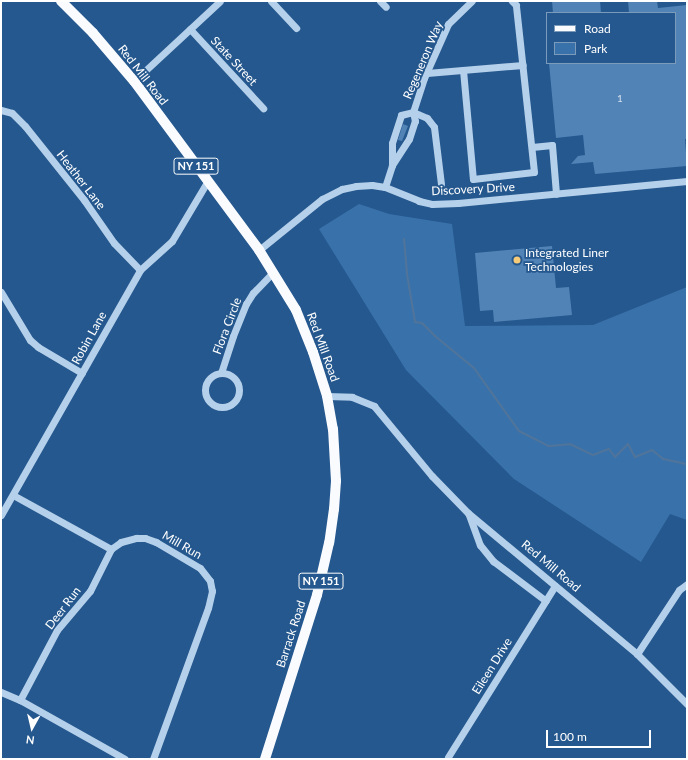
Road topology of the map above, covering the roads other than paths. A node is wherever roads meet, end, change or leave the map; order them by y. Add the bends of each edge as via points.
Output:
1 (61, 1) edge
2 (220, 1) edge
3 (271, 1) edge
4 (380, 1) edge
5 (472, 1) edge
6 (512, 1) edge
7 (386, 7) dead end
8 (296, 28) dead end
9 (190, 29) junction
10 (523, 65) junction
11 (463, 70) junction
12 (427, 73) junction
13 (134, 81) junction
14 (263, 108) dead end
15 (1, 110) edge
16 (413, 112) junction
17 (532, 147) junction
18 (392, 165) junction
19 (687, 181) edge
20 (207, 182) junction
21 (441, 184) dead end
22 (385, 187) junction
23 (556, 194) junction
24 (259, 250) junction
25 (140, 270) junction
26 (273, 272) junction
27 (1, 292) edge
28 (82, 373) junction
29 (221, 373) junction
30 (327, 396) junction
31 (13, 495) junction
32 (468, 513) junction
33 (1, 514) edge
34 (111, 549) junction
35 (687, 584) edge
36 (555, 586) junction
37 (546, 601) junction
38 (637, 654) junction
39 (1, 692) edge
40 (20, 700) junction
41 (687, 704) edge
42 (448, 757) dead end
43 (126, 759) edge
44 (153, 759) edge
45 (265, 759) edge

1 - 13 main road, Red Mill Road / NY 151 via 93,33
2 - 9 street
3 - 8 street
4 - 7 street
5 - 12 street, Regeneron Way via 448,24
6 - 10 street via 516,5
9 - 13 street
9 - 14 street, State Street
10 - 11 street
10 - 17 street
11 - 12 street
11 - 17 street via 473,179 534,172
12 - 16 street, Regeneron Way
13 - 20 main road, Red Mill Road / NY 151
15 - 25 street, Heather Lane via 12,113 25,126 84,200 114,243
16 - 18 street, Regeneron Way via 415,121 409,139
16 - 18 street, Regeneron Way via 401,115 392,143
16 - 21 street via 427,118 434,127
17 - 23 street via 552,145
18 - 22 street, Regeneron Way
19 - 23 street, Discovery Drive
20 - 24 main road, Red Mill Road / NY 151
20 - 25 street, Robin Lane via 172,241
22 - 23 street, Discovery Drive via 432,204
22 - 24 street, Discovery Drive via 372,185 342,189 322,199
24 - 26 main road, Red Mill Road / NY 151
25 - 28 street, Robin Lane
26 - 29 street, Flora Circle via 246,304
26 - 30 main road, Red Mill Road / NY 151 via 301,322 314,352
27 - 28 street via 30,340
28 - 31 street, Robin Lane
29 - 29 street, Flora Circle via 211,377 205,392 210,402 226,406 235,401 239,391 236,380
30 - 32 street, Red Mill Road via 352,397 374,406 432,476
30 - 45 main road, Barrack Road / NY 151 via 333,428 335,462 334,509 329,543 317,595
31 - 33 street, Robin Lane
31 - 34 street
32 - 36 street, Red Mill Road
32 - 37 street via 476,536 493,562
34 - 40 street, Deer Run via 90,590 58,630
34 - 44 street, Mill Run via 121,542 136,538 156,542 200,568 210,581 212,591
35 - 38 street via 679,590
36 - 37 street, Eileen Drive
36 - 38 street, Red Mill Road
37 - 42 street, Eileen Drive
38 - 41 street, Red Mill Road
39 - 40 street
40 - 43 street

